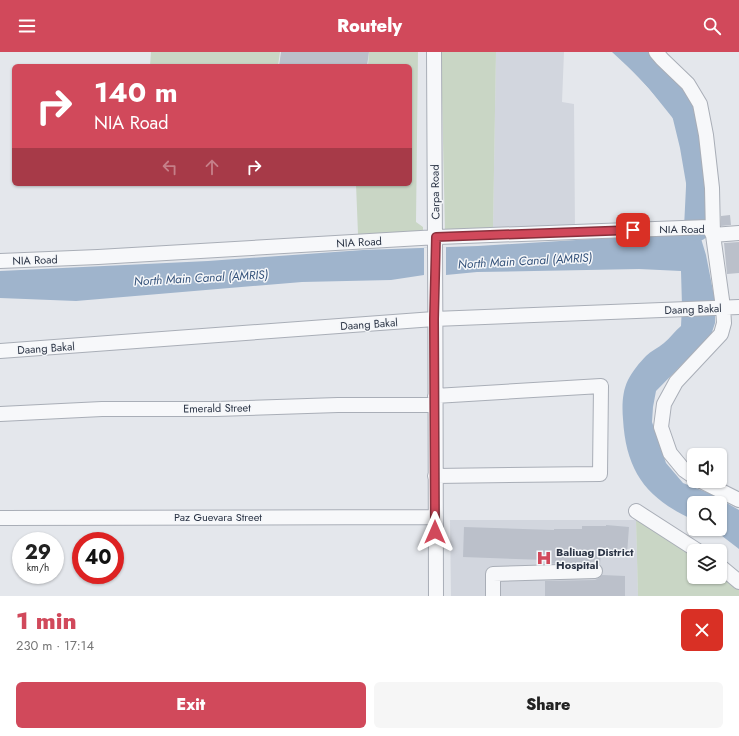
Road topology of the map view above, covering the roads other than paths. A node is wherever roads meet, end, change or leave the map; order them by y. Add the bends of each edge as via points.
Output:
1 (434, 52) edge
2 (656, 52) edge
3 (711, 231) junction
4 (739, 233) edge
5 (436, 241) junction
6 (0, 261) edge
7 (739, 307) edge
8 (718, 308) junction
9 (434, 319) junction
10 (0, 351) edge
11 (435, 400) junction
12 (0, 414) edge
13 (687, 472) edge
14 (435, 476) junction
15 (715, 488) edge
16 (739, 500) edge
17 (636, 511) dead end
18 (435, 516) junction
19 (0, 518) edge
20 (687, 544) edge
21 (595, 571) dead end
22 (727, 572) edge
23 (739, 582) edge
24 (436, 596) edge
25 (493, 596) edge

1 - 5 street, Carpa Road
2 - 3 street via 688,84 700,104 712,188
3 - 4 street, NIA Road
3 - 5 street, NIA Road via 694,227
3 - 8 street
5 - 6 street, NIA Road
5 - 9 street, Carpa Road
7 - 8 street, Daang Bakal
8 - 9 street, Daang Bakal
8 - 13 street via 724,323 721,334 676,382 664,404 661,427 670,453
9 - 10 street, Daang Bakal
9 - 11 street, Carpa Road
11 - 12 street, Emerald Street
11 - 14 street, Carpa Road
11 - 14 street, Emerald Street via 601,386 600,474
14 - 18 street, Carpa Road
15 - 16 street
17 - 20 street
18 - 19 street, Paz Guevara Street
18 - 24 street, Carpa Road
21 - 25 street via 493,574
22 - 23 street

